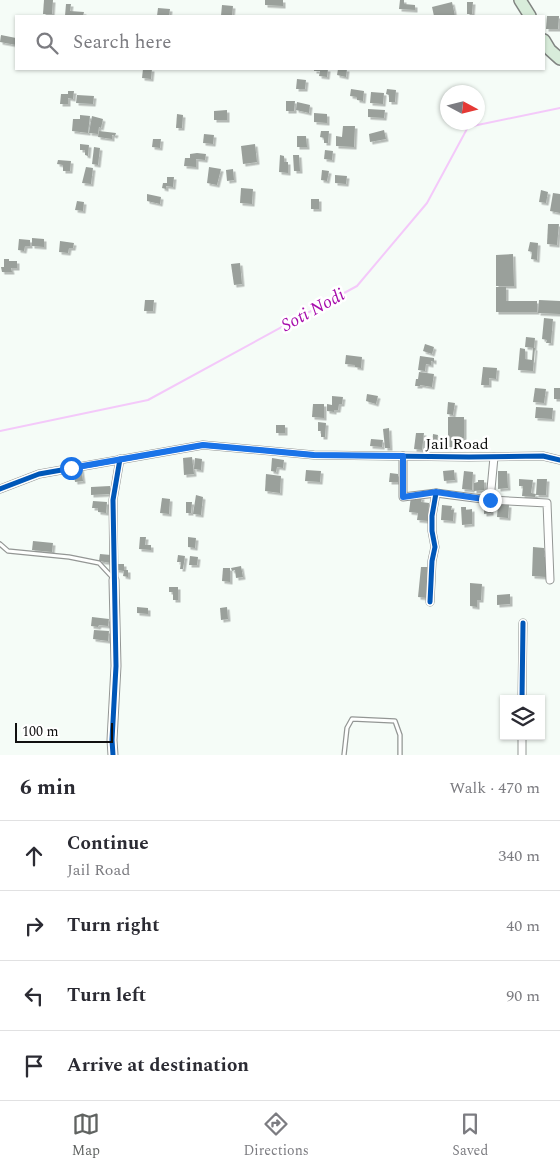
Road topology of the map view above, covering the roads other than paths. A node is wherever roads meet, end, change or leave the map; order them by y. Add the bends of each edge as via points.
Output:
1 (520, 0) edge
2 (529, 15) edge
3 (545, 42) edge
4 (560, 58) edge
5 (403, 456) junction
6 (494, 457) junction
7 (120, 459) junction
8 (560, 460) edge
9 (0, 489) edge
10 (436, 492) junction
11 (490, 500) junction
12 (0, 544) edge
13 (114, 580) junction
14 (550, 580) dead end
15 (430, 602) dead end
16 (523, 623) dead end
17 (522, 695) edge
18 (522, 740) edge
19 (113, 755) edge
20 (344, 755) edge
21 (400, 755) edge
22 (522, 755) edge

1 - 2 highway
3 - 4 highway
5 - 6 street, Jail Road
5 - 7 street, Jail Road via 314,455 203,445
5 - 10 street via 403,497
6 - 8 street, Jail Road via 543,456
6 - 11 street
7 - 9 street, Jail Road via 38,474
7 - 13 street via 113,500
10 - 11 street
10 - 15 street via 432,516 435,547
11 - 14 street via 547,503
12 - 13 lane via 8,551 99,563
13 - 19 street
16 - 17 street
18 - 22 street
20 - 21 lane via 347,728 352,720 395,721 400,735

